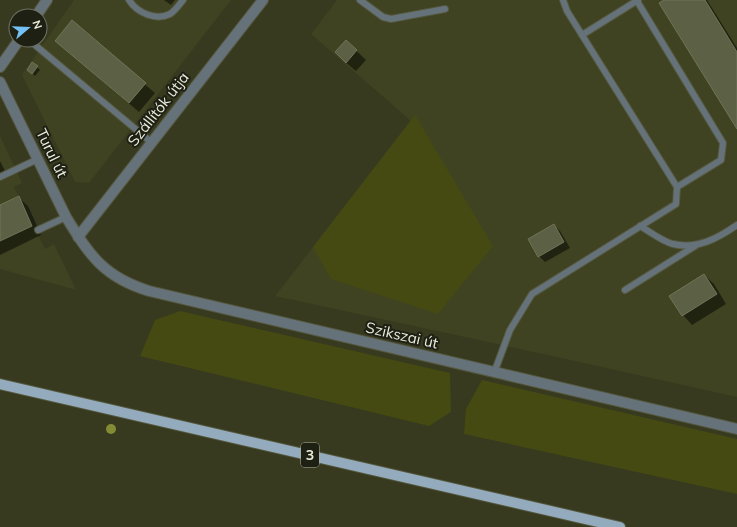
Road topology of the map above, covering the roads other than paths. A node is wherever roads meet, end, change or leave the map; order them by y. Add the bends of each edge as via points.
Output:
1 (129, 0) edge
2 (182, 0) edge
3 (263, 0) edge
4 (360, 0) edge
5 (563, 0) edge
6 (638, 0) edge
7 (445, 9) dead end
8 (582, 35) junction
9 (13, 48) edge
10 (39, 48) edge
11 (0, 67) edge
12 (0, 82) edge
13 (151, 142) junction
14 (38, 159) junction
15 (0, 177) edge
16 (677, 187) junction
17 (66, 217) junction
18 (737, 225) edge
19 (640, 226) junction
20 (38, 230) dead end
21 (78, 237) junction
22 (695, 246) junction
23 (625, 290) dead end
24 (494, 372) junction
25 (0, 384) edge
26 (737, 428) edge
27 (620, 527) edge

1 - 2 lane via 144,13 157,17 171,13
3 - 13 street, Szállítók útja
4 - 7 lane via 383,17 391,19
5 - 8 lane
6 - 8 lane
6 - 16 lane via 723,143 721,160
8 - 16 lane
9 - 11 street
10 - 13 lane
12 - 14 street, Turul út
13 - 21 street, Szállítók útja
14 - 15 lane
14 - 17 street, Turul út
16 - 19 lane via 676,204
17 - 20 lane
17 - 21 street, Turul út
18 - 22 lane via 720,236
19 - 22 lane via 672,244
19 - 24 lane via 532,294 510,330
21 - 24 street, Szikszai út via 88,252 105,269 124,282 150,291
22 - 23 lane
24 - 26 street, Szikszai út
25 - 27 main road, 3

